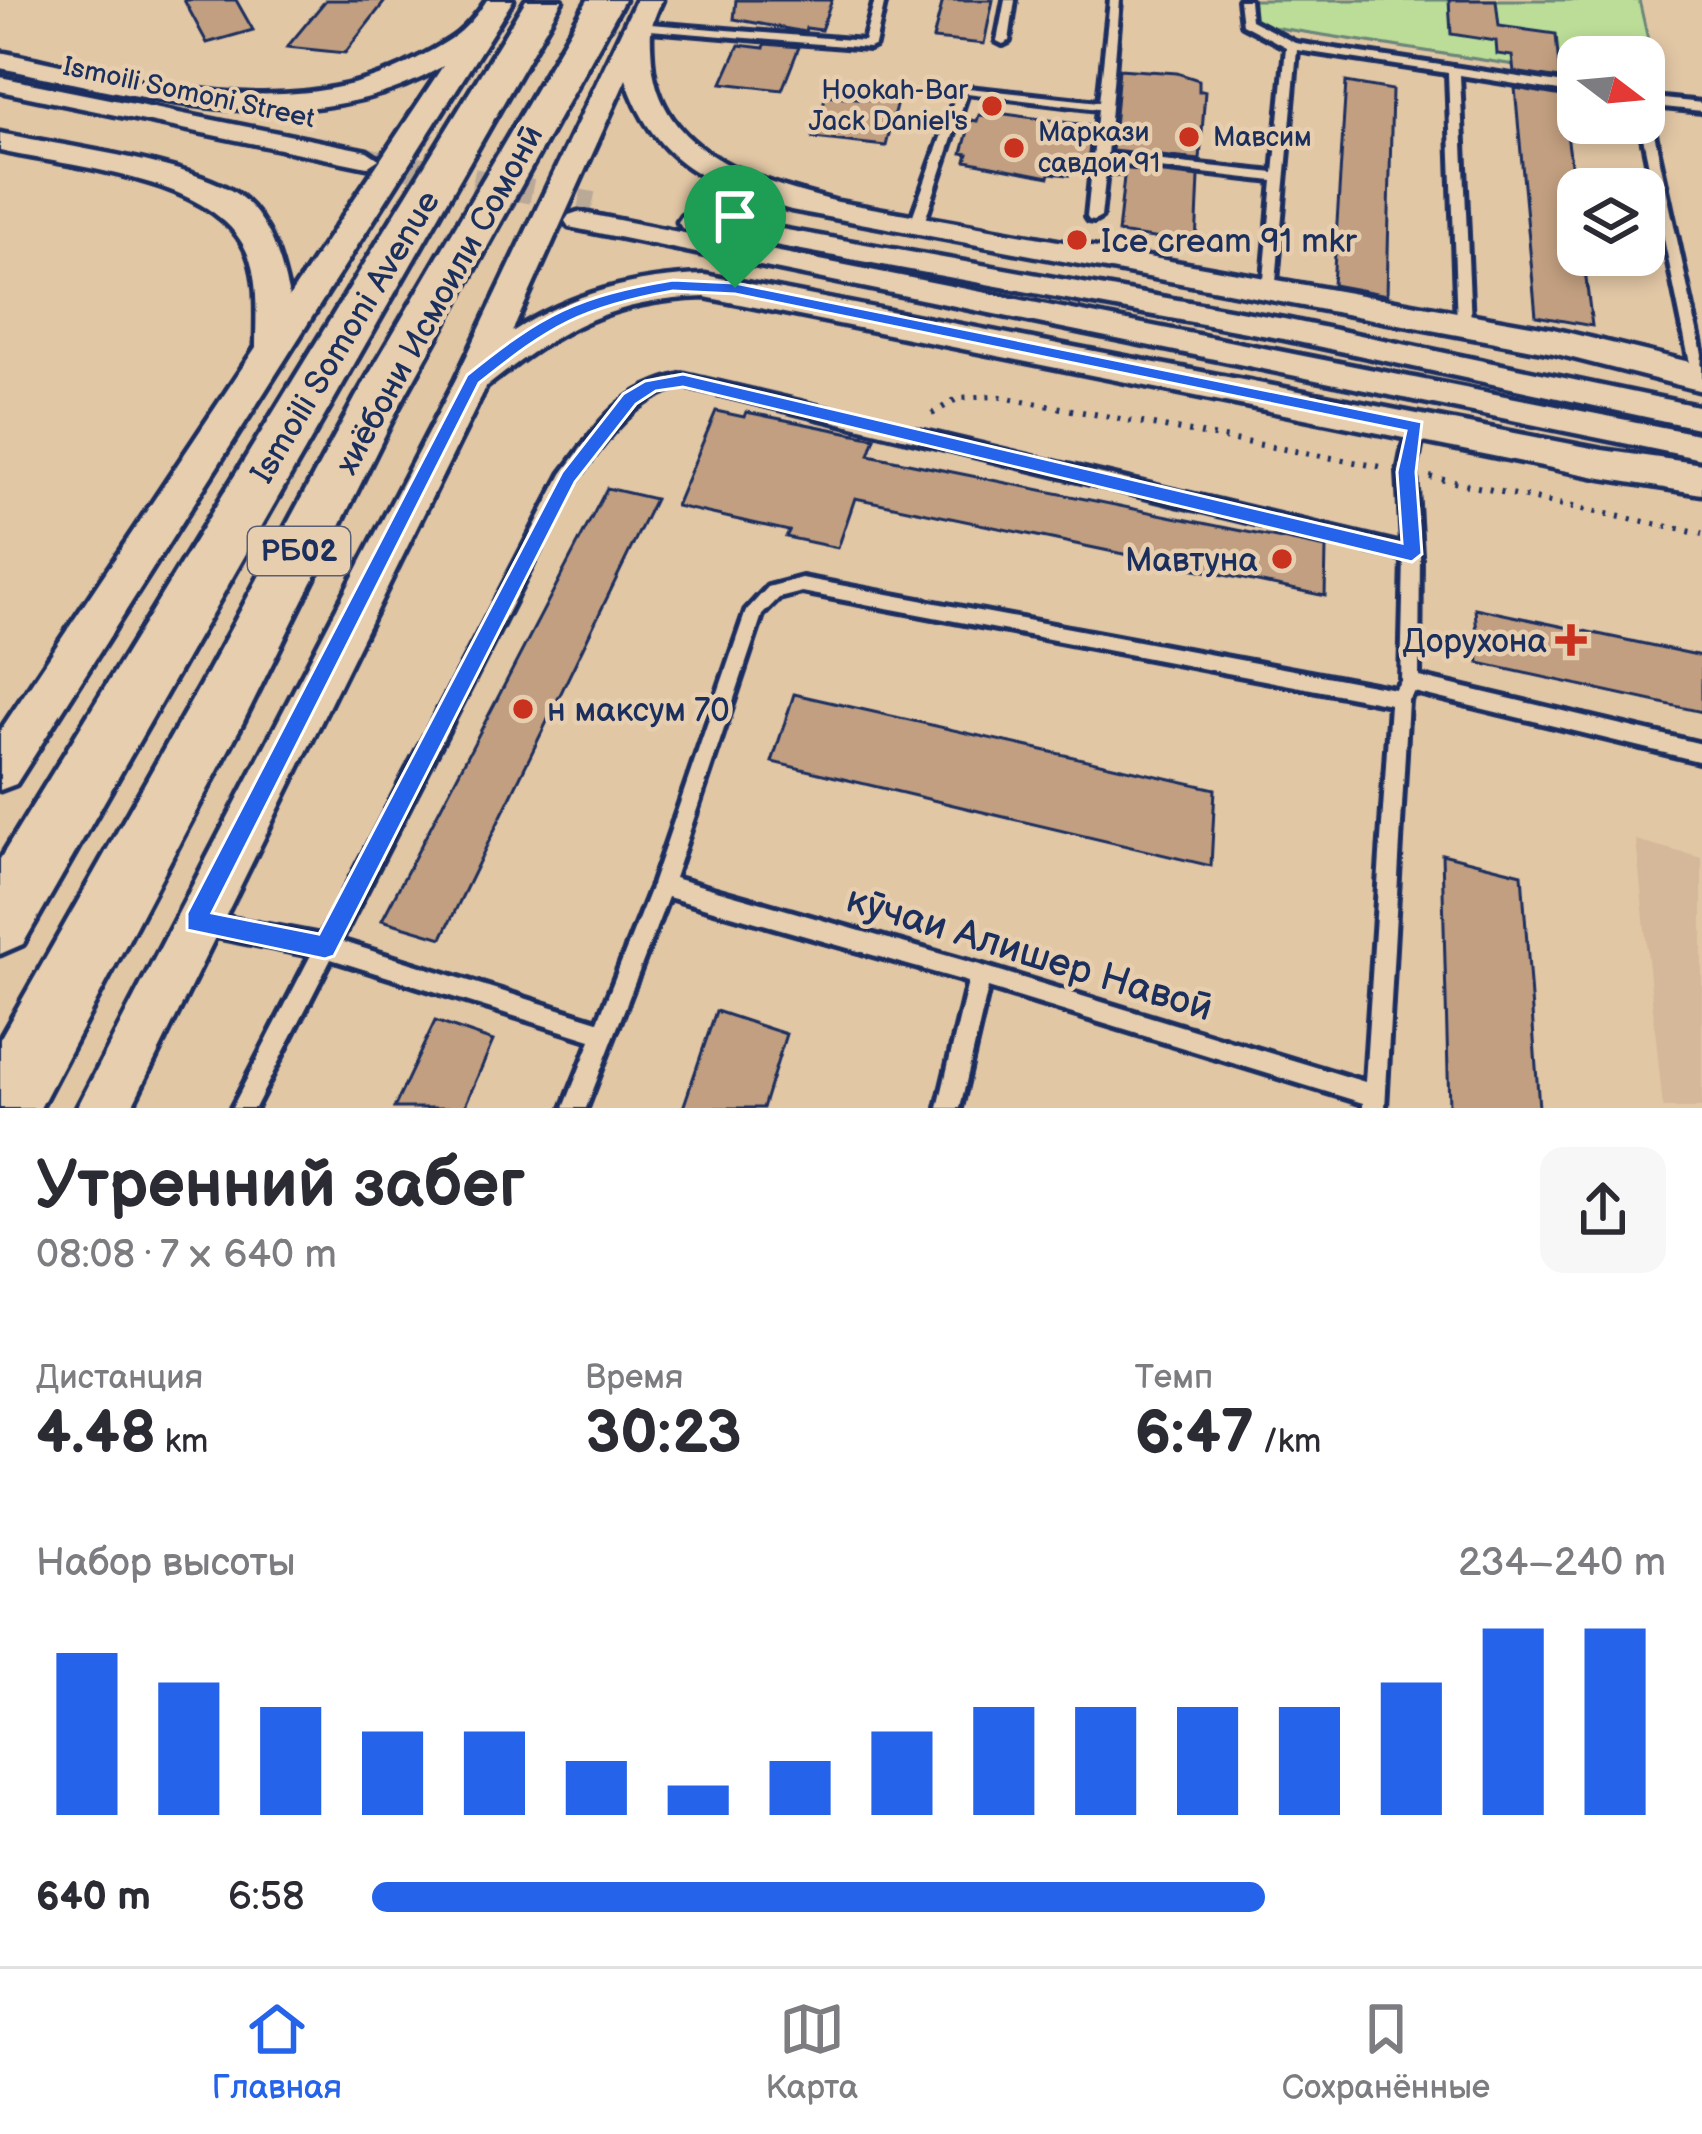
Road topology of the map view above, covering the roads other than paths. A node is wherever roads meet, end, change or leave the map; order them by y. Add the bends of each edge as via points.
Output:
1 (544, 0) edge
2 (880, 0) edge
3 (1010, 0) edge
4 (1114, 0) edge
5 (1244, 0) edge
6 (631, 9) edge
7 (491, 15) edge
8 (1003, 41) dead end
9 (1292, 46) junction
10 (0, 60) edge
11 (1454, 71) junction
12 (0, 84) edge
13 (1557, 88) edge
14 (1665, 103) edge
15 (0, 106) edge
16 (1104, 106) junction
17 (1702, 107) edge
18 (0, 142) edge
19 (1650, 144) edge
20 (1101, 158) junction
21 (1281, 178) junction
22 (585, 213) tunnel mouth
23 (1094, 217) dead end
24 (916, 226) junction
25 (1270, 290) junction
26 (1030, 299) junction
27 (1464, 325) junction
28 (273, 354) junction
29 (1701, 378) edge
30 (473, 379) junction
31 (1702, 418) edge
32 (1416, 427) junction
33 (1702, 448) edge
34 (1702, 479) edge
35 (1412, 554) junction
36 (1405, 690) junction
37 (1702, 752) edge
38 (0, 769) edge
39 (662, 885) junction
40 (0, 921) edge
41 (195, 922) junction
42 (325, 947) junction
43 (980, 975) junction
44 (604, 1033) junction
45 (1374, 1102) edge
46 (1, 1108) edge
47 (104, 1108) edge
48 (242, 1108) edge
49 (575, 1108) edge
50 (949, 1108) edge

1 - 40 highway, Ismoili Somoni Avenue / РБ02
2 - 6 lane via 869,45
3 - 8 lane
4 - 16 lane
5 - 9 lane via 1246,22
6 - 24 street via 650,110 660,130 704,166 759,192
6 - 30 street
6 - 46 highway, хиёбони Исмоили Сомонӣ / РБ02 via 373,410
7 - 10 street via 421,70 320,102 164,88
7 - 28 street
9 - 11 lane
9 - 21 lane
11 - 13 lane
11 - 27 lane
12 - 15 street, Ismoili Somoni Street via 361,167
14 - 17 lane
16 - 20 lane
16 - 24 lane via 963,89
18 - 28 street via 195,184 231,205 262,247
19 - 29 lane
20 - 21 lane
20 - 23 lane
21 - 25 lane
22 - 26 street
24 - 25 street
25 - 27 street
26 - 31 street via 1284,329
26 - 33 street
27 - 29 street
28 - 38 street
30 - 32 street via 532,331 604,297 705,286
30 - 41 street
32 - 34 street
32 - 35 lane via 1407,472
35 - 36 lane
35 - 42 lane via 683,380 652,386 629,399 568,478
36 - 37 lane
36 - 39 lane via 802,585 775,592 754,611
36 - 45 lane
39 - 43 lane, кӯчаи Алишер Навоӣ
39 - 44 lane
41 - 42 lane
41 - 47 street
42 - 44 lane
42 - 48 lane
43 - 45 lane, кӯчаи Алишер Навоӣ
43 - 50 lane
44 - 49 lane

